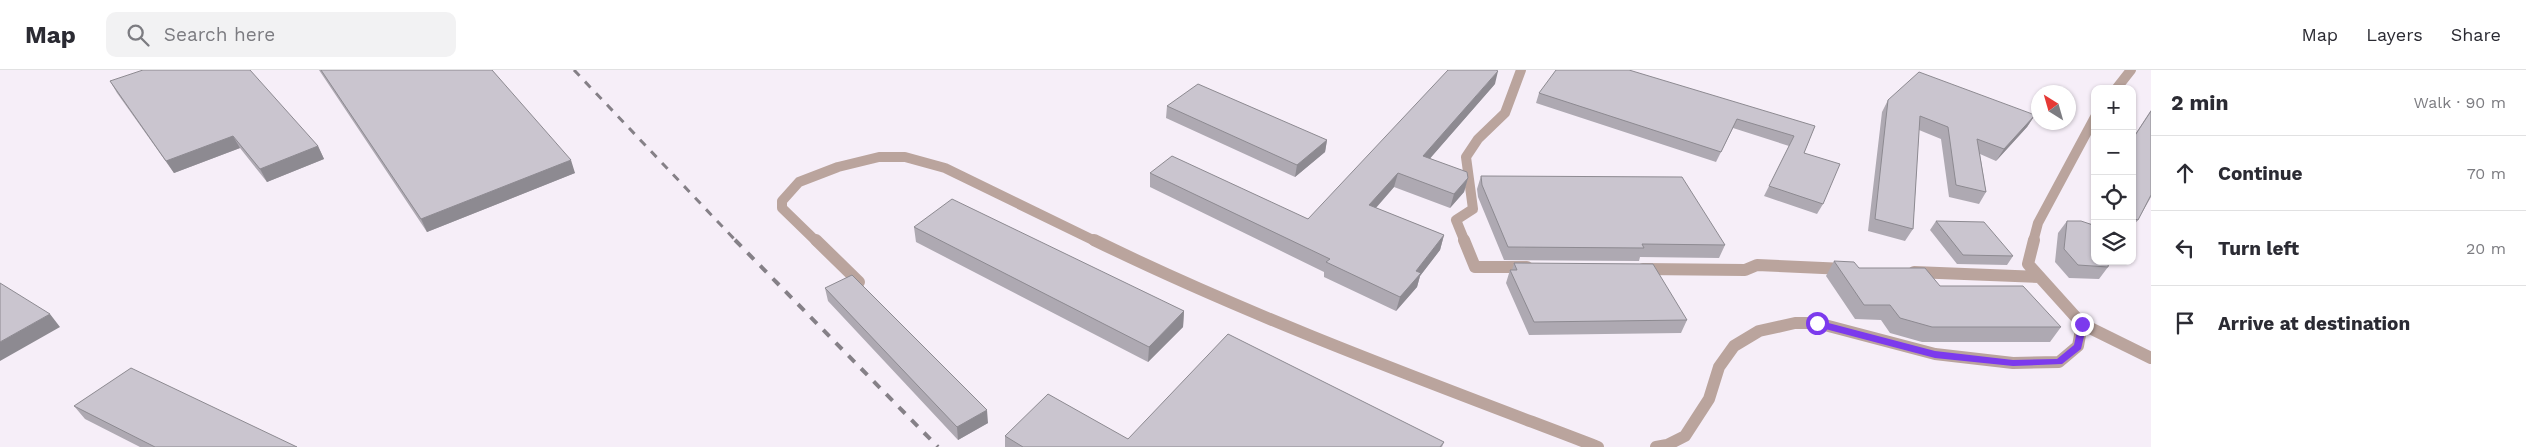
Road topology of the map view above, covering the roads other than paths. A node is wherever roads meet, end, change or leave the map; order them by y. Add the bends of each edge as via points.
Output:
1 (1521, 70) edge
2 (2131, 70) edge
3 (2119, 85) edge
4 (2091, 125) edge
5 (1535, 268) edge
6 (1635, 269) edge
7 (1854, 269) edge
8 (1903, 271) edge
9 (2039, 277) junction
10 (859, 282) edge
11 (2082, 324) junction
12 (2151, 358) edge
13 (1598, 447) edge
14 (1656, 447) edge

1 - 5 lane via 1505,113 1478,139 1466,157 1473,210 1456,220 1475,267
2 - 3 lane
4 - 9 lane via 2038,223 2028,264
6 - 7 lane via 1745,270 1757,265
8 - 9 lane
9 - 11 lane
10 - 13 lane via 782,208 782,200 799,182 838,167 879,157 905,158 944,168 1174,279 1322,341
11 - 12 lane
11 - 14 lane via 2078,346 2059,362 2013,363 1935,354 1817,323 1795,323 1759,331 1734,346 1719,367 1709,399 1685,436

